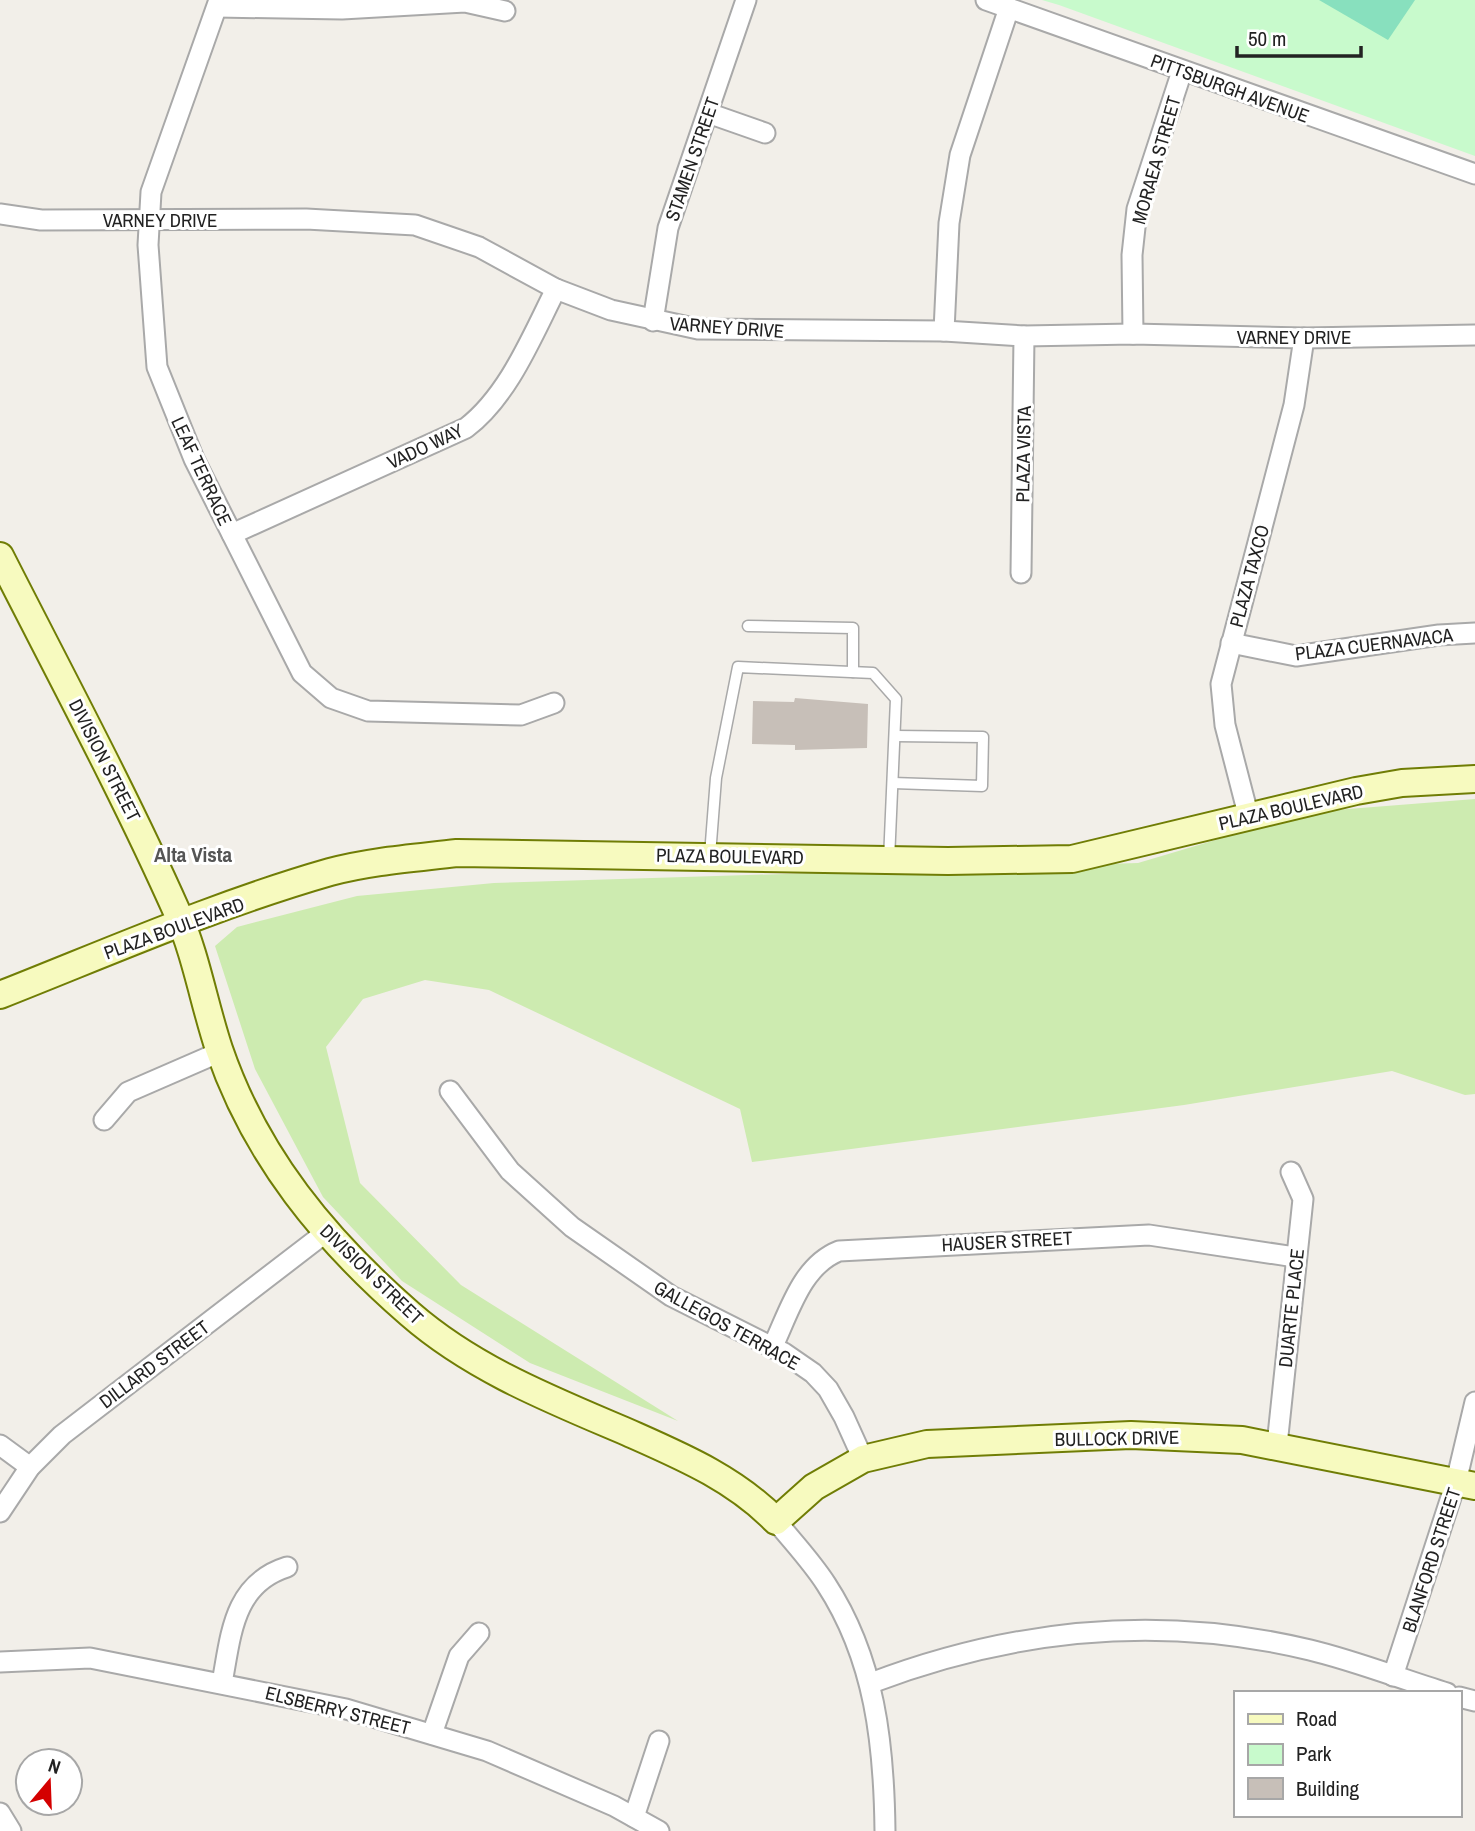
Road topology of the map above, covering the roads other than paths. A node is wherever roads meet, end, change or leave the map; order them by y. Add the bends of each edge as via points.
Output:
1 (746, 0) edge
2 (986, 0) edge
3 (218, 3) edge
4 (1009, 8) junction
5 (505, 11) dead end
6 (1182, 71) junction
7 (708, 113) junction
8 (765, 133) dead end
9 (1475, 174) edge
10 (0, 214) edge
11 (148, 220) junction
12 (556, 289) junction
13 (653, 321) junction
14 (944, 331) junction
15 (1133, 334) junction
16 (1475, 335) edge
17 (1024, 336) junction
18 (1304, 338) junction
19 (232, 534) junction
20 (0, 556) edge
21 (1021, 573) dead end
22 (748, 626) dead end
23 (1475, 633) edge
24 (1231, 643) junction
25 (853, 672) junction
26 (554, 703) dead end
27 (895, 736) junction
28 (1475, 779) edge
29 (893, 783) junction
30 (1248, 814) junction
31 (710, 855) junction
32 (889, 860) junction
33 (182, 923) junction
34 (0, 995) edge
35 (220, 1052) junction
36 (450, 1091) dead end
37 (104, 1120) dead end
38 (1292, 1172) dead end
39 (325, 1233) junction
40 (1295, 1257) junction
41 (772, 1348) junction
42 (1475, 1402) edge
43 (1277, 1445) junction
44 (0, 1446) edge
45 (863, 1459) junction
46 (30, 1467) junction
47 (1466, 1484) edge
48 (0, 1512) edge
49 (776, 1521) junction
50 (287, 1567) dead end
51 (479, 1633) dead end
52 (0, 1662) edge
53 (1393, 1676) junction
54 (222, 1683) junction
55 (871, 1683) junction
56 (1441, 1691) edge
57 (432, 1734) junction
58 (659, 1741) dead end
59 (0, 1813) edge
60 (634, 1817) junction
61 (11, 1831) edge
62 (659, 1831) edge
63 (884, 1831) edge

1 - 7 street, STAMEN STREET
2 - 4 street, PITTSBURGH AVENUE
3 - 5 street via 342,9 465,2
3 - 11 street, LEAF TERRACE via 151,192
4 - 6 street, PITTSBURGH AVENUE
4 - 14 street via 960,155 949,223
6 - 9 street, PITTSBURGH AVENUE
6 - 15 street, MORAEA STREET via 1138,209 1132,255
7 - 8 street
7 - 13 street, STAMEN STREET via 668,228
10 - 11 street, VARNEY DRIVE via 41,220
11 - 12 street, VARNEY DRIVE via 306,219 415,225 479,247
11 - 19 street, LEAF TERRACE via 157,367 182,433
12 - 13 street, VARNEY DRIVE
12 - 19 street, VADO WAY via 487,412 466,428
13 - 14 street, VARNEY DRIVE via 698,329
14 - 17 street, VARNEY DRIVE
15 - 17 street, VARNEY DRIVE
15 - 18 street, VARNEY DRIVE
16 - 18 street, VARNEY DRIVE
17 - 21 street, PLAZA VISTA
18 - 24 street, PLAZA TAXCO via 1294,405
19 - 26 street, LEAF TERRACE via 302,673 331,698 380,713 521,715
20 - 33 main road, DIVISION STREET via 142,833
22 - 25 lane via 853,628
23 - 24 street, PLAZA CUERNAVACA via 1296,656
24 - 30 street, PLAZA TAXCO via 1221,684 1225,725
25 - 27 lane via 873,673 896,699
25 - 31 lane via 738,667 716,778
27 - 29 lane
27 - 29 lane via 983,737 982,786
28 - 30 main road, PLAZA BOULEVARD via 1390,785
29 - 32 lane
30 - 32 main road, PLAZA BOULEVARD via 1072,859
31 - 32 main road, PLAZA BOULEVARD
31 - 33 main road, PLAZA BOULEVARD via 457,853 417,858 332,872
33 - 34 main road, PLAZA BOULEVARD
33 - 35 main road, DIVISION STREET
35 - 37 street via 128,1092
35 - 39 main road, DIVISION STREET via 268,1156
36 - 41 street, GALLEGOS TERRACE via 510,1171 572,1227 671,1296
38 - 40 street, DUARTE PLACE via 1303,1199
39 - 46 street, DILLARD STREET via 62,1435
39 - 49 main road, DIVISION STREET via 413,1317 483,1365 708,1468 757,1501
40 - 41 street, HAUSER STREET via 1149,1235 838,1251 810,1269
40 - 43 street, DUARTE PLACE
41 - 45 street, GALLEGOS TERRACE via 813,1373 828,1389
42 - 47 street, BLANFORD STREET
43 - 45 main road, BULLOCK DRIVE via 1130,1435 927,1444
43 - 47 main road, BULLOCK DRIVE
44 - 46 street
45 - 49 main road, BULLOCK DRIVE via 814,1487
46 - 48 street, DILLARD STREET
47 - 53 street, BLANFORD STREET
49 - 55 street, DIVISION STREET via 827,1584 854,1636
50 - 54 street via 264,1577 240,1604
51 - 57 street via 459,1656
52 - 54 street, ELSBERRY STREET via 90,1658
53 - 55 street via 1266,1641 1136,1629 1008,1642 945,1657
53 - 56 street
54 - 57 street, ELSBERRY STREET via 346,1709
55 - 63 street, DIVISION STREET via 881,1748
57 - 60 street, ELSBERRY STREET via 486,1751
58 - 60 street
59 - 61 street
60 - 62 street, ELSBERRY STREET

